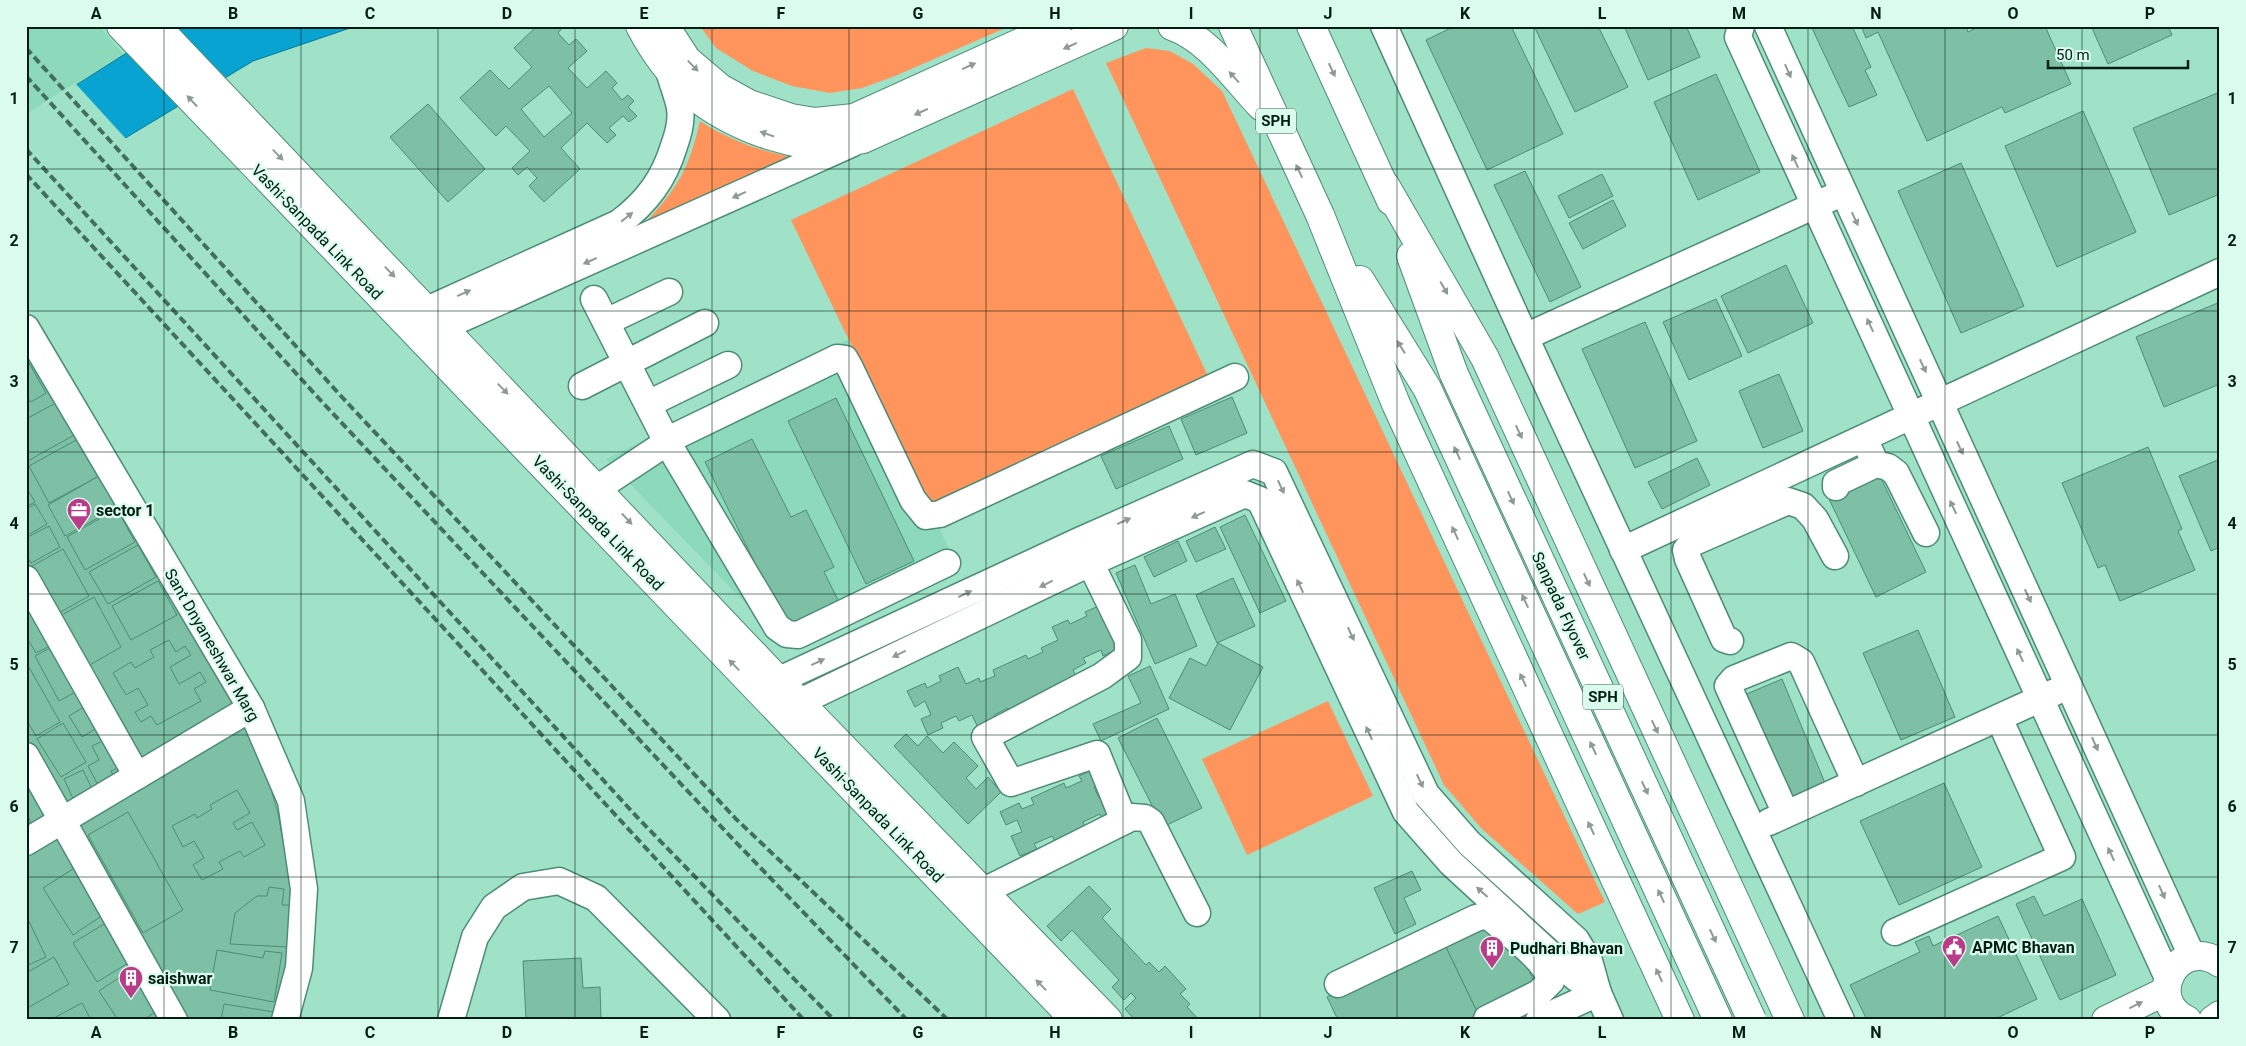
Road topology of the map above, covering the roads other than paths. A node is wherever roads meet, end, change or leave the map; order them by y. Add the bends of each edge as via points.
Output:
1 (121, 26) edge
2 (156, 26) edge
3 (640, 26) edge
4 (665, 26) edge
5 (1114, 26) edge
6 (1172, 26) edge
7 (1233, 26) edge
8 (1311, 26) edge
9 (1741, 26) edge
10 (1768, 26) edge
11 (1386, 27) edge
12 (1041, 30) edge
13 (670, 74) junction
14 (1279, 126) junction
15 (235, 128) junction
16 (858, 128) junction
17 (1385, 185) junction
18 (1843, 192) junction
19 (1815, 205) junction
20 (1320, 215) junction
21 (2220, 272) edge
22 (669, 292) dead end
23 (594, 299) dead end
24 (606, 322) junction
25 (705, 323) dead end
26 (425, 327) junction
27 (26, 328) edge
28 (1525, 337) junction
29 (627, 362) junction
30 (728, 364) dead end
31 (1234, 377) dead end
32 (582, 386) dead end
33 (648, 404) junction
34 (1940, 404) junction
35 (1912, 417) junction
36 (1864, 439) junction
37 (667, 442) junction
38 (1876, 464) junction
39 (1836, 487) dead end
40 (598, 488) junction
41 (1744, 508) junction
42 (1926, 533) dead end
43 (1623, 550) junction
44 (1084, 552) junction
45 (1835, 556) dead end
46 (947, 563) dead end
47 (26, 579) edge
48 (1730, 641) dead end
49 (768, 685) junction
50 (2069, 686) junction
51 (2040, 699) junction
52 (789, 707) junction
53 (250, 708) junction
54 (2000, 718) junction
55 (26, 756) edge
56 (137, 776) junction
57 (1856, 784) junction
58 (1786, 814) junction
59 (62, 820) junction
60 (1124, 821) junction
61 (1753, 829) junction
62 (26, 842) edge
63 (973, 896) junction
64 (1197, 913) dead end
65 (1895, 932) dead end
66 (2211, 959) edge
67 (1551, 981) junction
68 (1338, 984) dead end
69 (2167, 984) junction
70 (1598, 993) junction
71 (1786, 1011) edge
72 (2220, 1016) edge
73 (1487, 1019) edge
74 (174, 1020) edge
75 (285, 1020) edge
76 (451, 1020) edge
77 (718, 1020) edge
78 (1075, 1020) edge
79 (1108, 1020) edge
80 (1539, 1020) edge
81 (1610, 1020) edge
82 (1680, 1020) edge
83 (1718, 1020) edge
84 (1744, 1020) edge
85 (1752, 1020) edge
86 (1841, 1020) edge
87 (2106, 1020) edge
88 (2187, 1020) edge
89 (2213, 1020) edge

15 -> 1 main road, Vashi-Sanpada Link Road
2 - 15 main road, Vashi-Sanpada Link Road
3 - 13 main road
4 -> 16 main road via 687,60 720,88 748,104 791,118
5 -> 16 main road
14 -> 6 main road via 1210,51 1195,38
7 - 14 main road, SPH
8 -> 17 main road, SPH
19 -> 9 street via 1738,37
10 -> 18 street
11 - 28 street
16 -> 12 main road
16 -> 13 main road via 838,144 812,145 765,134 708,108
26 -> 13 street via 619,223 639,208 655,189 668,165 678,134 680,110
20 -> 14 main road, SPH
15 - 26 main road, Vashi-Sanpada Link Road
16 -> 26 street
17 -> 71 main road via 1485,358
17 -> 85 main road, Sanpada Flyover / SPH, bridge via 1454,374
18 - 19 street
18 -> 34 street
19 - 28 street
35 -> 19 street
82 -> 20 main road via 1396,404
83 -> 20 main road, Sanpada Flyover / SPH via 1426,388
21 - 34 street
22 - 24 street
23 - 24 street
24 - 29 street
25 - 29 street
26 -> 40 main road, Vashi-Sanpada Link Road
49 -> 26 main road, Vashi-Sanpada Link Road
27 - 53 street, Sant Dnyaneshwar Marg
28 - 43 street
29 - 32 street
29 - 33 street
30 - 33 street
31 - 37 street via 940,514 926,516 913,500 845,359 837,358
33 - 37 street
34 - 35 street
34 -> 50 street
35 - 36 street
51 -> 35 street
36 - 38 street
36 - 41 street
37 - 40 street
37 - 46 street via 770,617 787,634 798,635
38 - 39 street via 1836,483
38 - 42 street via 1896,473
40 -> 49 main road, Vashi-Sanpada Link Road
41 - 43 street
41 - 45 street via 1788,501 1803,506 1816,519
41 - 48 street via 1686,550 1724,639
43 - 61 street
49 -> 44 street
44 -> 52 street
44 - 60 street via 1128,640 1128,657 1102,676 984,737 1011,783 1097,754
44 - 70 street via 1253,464 1274,472 1426,794 1469,843 1576,940 1589,961
47 - 56 street
49 - 52 main road, Vashi-Sanpada Link Road
50 - 51 street
50 -> 66 street
51 - 54 street
69 -> 51 street
52 - 63 main road, Vashi-Sanpada Link Road
53 - 56 street
53 - 75 street, Sant Dnyaneshwar Marg via 291,801 304,889 299,968
54 - 57 street
54 - 65 street via 2062,857
55 - 59 street
56 - 59 street
57 - 58 street
57 - 58 street via 1801,662 1790,656 1734,679 1728,686
58 - 61 street
59 - 62 street
59 - 74 street
60 - 63 street
60 - 64 street via 1140,817 1151,822
61 - 86 street
78 -> 63 main road, Vashi-Sanpada Link Road
63 - 79 main road, Vashi-Sanpada Link Road
66 - 69 main road via 2182,961 2173,968
67 - 68 street via 1538,961 1491,918 1484,916
67 - 70 street
67 - 73 street via 1539,993
87 -> 69 main road
69 - 88 main road via 2174,1010
70 - 80 street
70 - 81 street
71 - 84 main road
72 - 89 main road
76 - 77 street via 475,937 494,907 523,887 559,880 596,898

